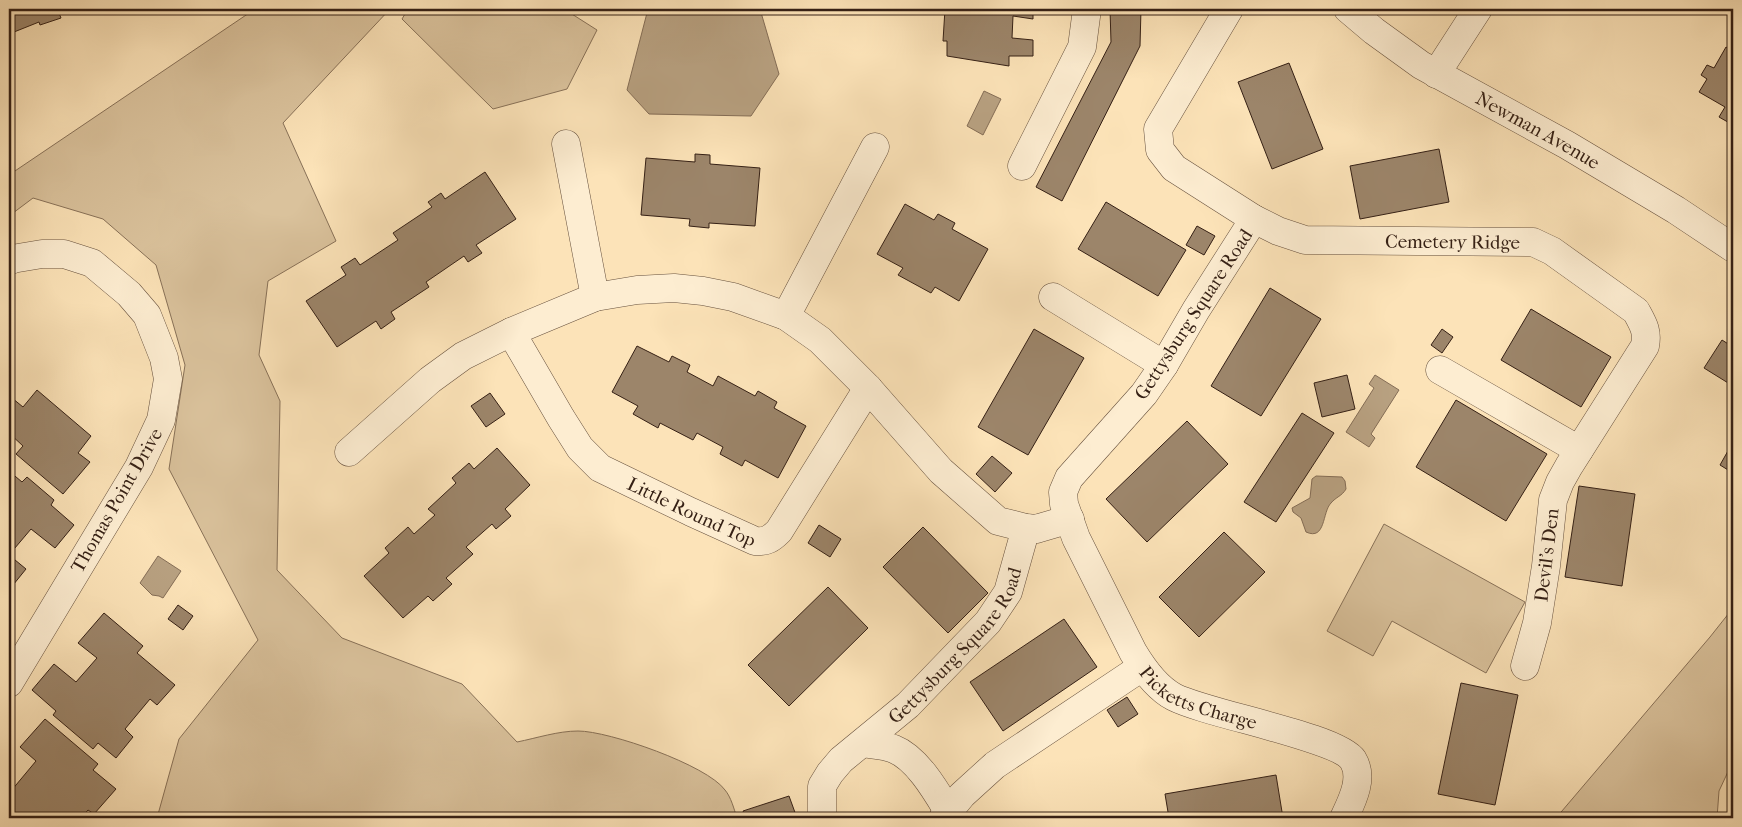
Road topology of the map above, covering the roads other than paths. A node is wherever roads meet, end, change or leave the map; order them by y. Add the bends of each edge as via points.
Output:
1 (1087, 9) edge
2 (1229, 9) edge
3 (1348, 9) edge
4 (1478, 9) edge
5 (1436, 74) junction
6 (566, 144) dead end
7 (875, 147) dead end
8 (1022, 166) dead end
9 (1254, 219) junction
10 (1733, 248) edge
11 (9, 261) edge
12 (595, 297) junction
13 (1053, 297) dead end
14 (786, 316) junction
15 (511, 332) junction
16 (1647, 335) joint
17 (1164, 365) junction
18 (1440, 370) dead end
19 (868, 388) junction
20 (1579, 450) junction
21 (349, 452) dead end
22 (1070, 519) junction
23 (1026, 528) junction
24 (1525, 666) dead end
25 (1142, 667) junction
26 (9, 683) edge
27 (863, 743) junction
28 (946, 815) edge
29 (822, 818) edge
30 (1344, 818) edge

1 - 8 street via 1082,47
2 - 9 street, Gettysburg Square Road via 1158,129 1158,139 1160,150 1174,168
3 - 5 street, Newman Avenue
4 - 5 street
5 - 10 street, Newman Avenue via 1567,145
6 - 12 street
7 - 14 street
9 - 16 street, Cemetery Ridge via 1305,240 1533,242 1552,251 1636,311
9 - 17 street, Gettysburg Square Road
11 - 26 street, Thomas Point Drive via 42,254 64,254 92,263 129,294 147,315 164,358 168,379 161,420 139,467
12 - 14 street via 674,288 733,297
12 - 15 street
13 - 17 street
14 - 19 street via 820,340
15 - 19 street, Little Round Top via 580,448 600,468 755,541 764,542 778,531
15 - 21 street via 463,356 430,380
16 - 20 street, Devil’s Den via 1645,346
17 - 22 street, Gettysburg Square Road via 1144,394 1069,478 1063,492
18 - 20 street
19 - 23 street via 942,471 998,521
20 - 24 street, Devil’s Den via 1553,500 1537,623
22 - 23 street via 1036,529
22 - 25 street, Picketts Charge via 1076,538
23 - 27 street, Gettysburg Square Road via 1008,592 988,622 908,704
25 - 28 street via 995,765
25 - 30 street, Picketts Charge via 1172,696 1344,751 1353,760 1357,785
27 - 28 street via 904,754 928,779
27 - 29 street, Gettysburg Square Road via 841,760 822,786

